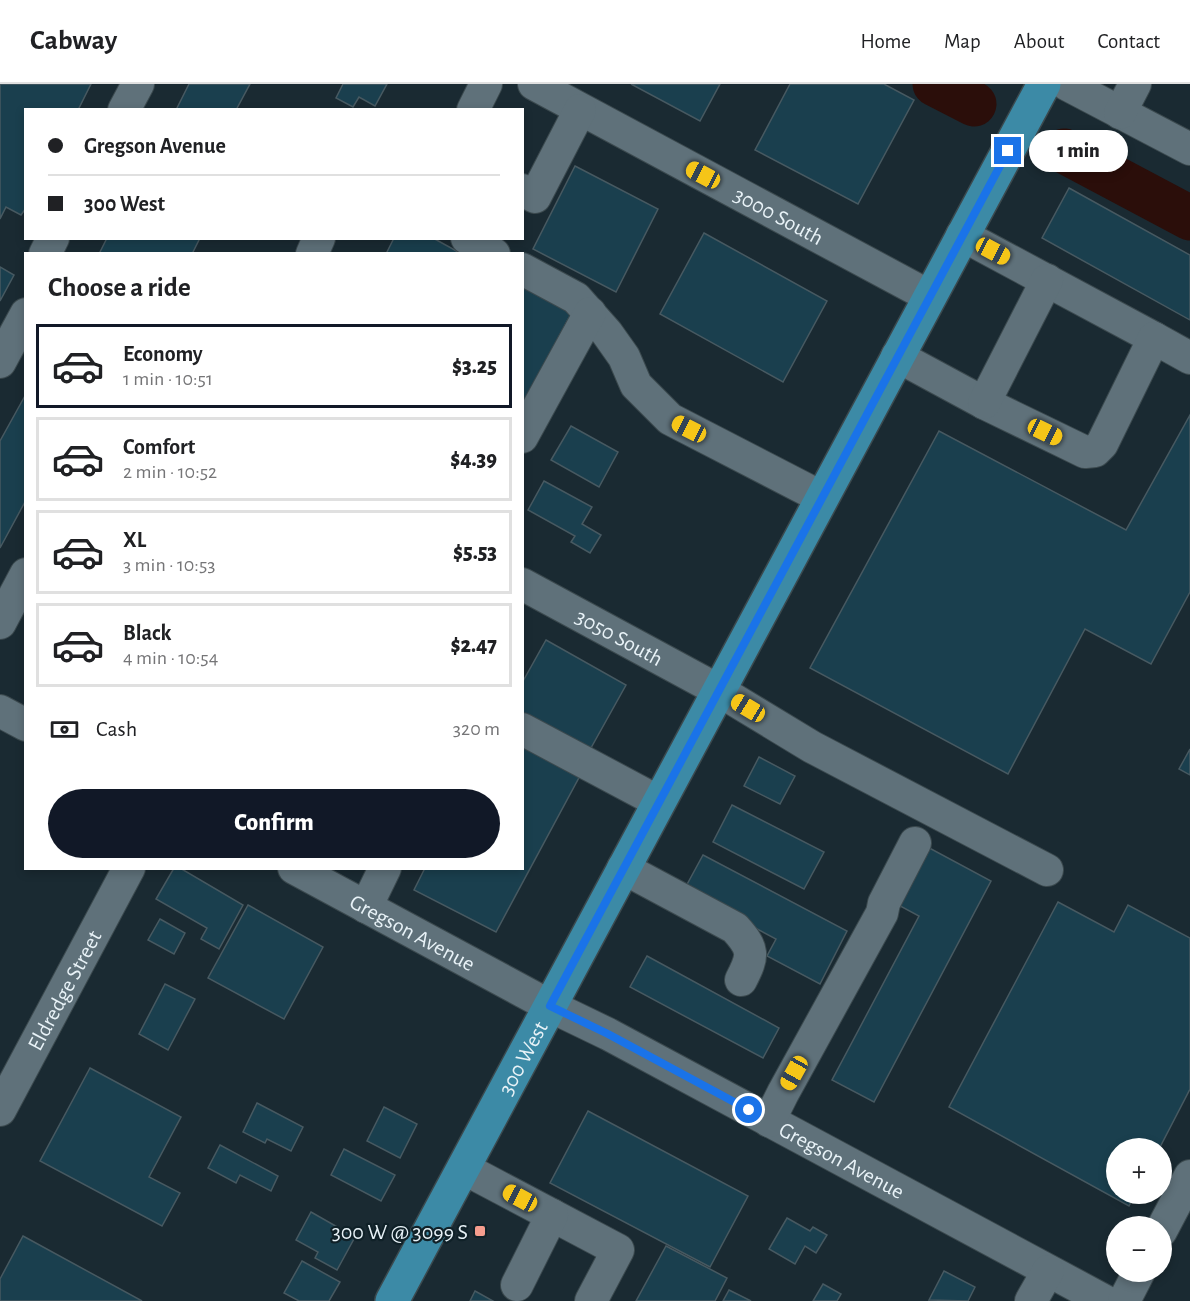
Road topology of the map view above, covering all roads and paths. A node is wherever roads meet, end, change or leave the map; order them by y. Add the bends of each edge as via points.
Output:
1 (138, 84) edge
2 (486, 84) edge
3 (534, 84) edge
4 (1135, 84) edge
5 (1047, 85) edge
6 (125, 108) edge
7 (474, 108) edge
8 (580, 110) junction
9 (1120, 113) junction
10 (1190, 149) edge
11 (524, 191) edge
12 (962, 235) junction
13 (470, 240) edge
14 (491, 252) edge
15 (524, 269) edge
16 (1047, 280) junction
17 (929, 296) junction
18 (590, 313) junction
19 (24, 318) edge
20 (1154, 338) junction
21 (897, 356) junction
22 (1190, 358) edge
23 (0, 363) edge
24 (984, 403) junction
25 (524, 433) edge
26 (822, 497) junction
27 (24, 578) edge
28 (524, 585) edge
29 (0, 623) edge
30 (718, 690) junction
31 (0, 711) edge
32 (24, 724) edge
33 (524, 730) edge
34 (659, 801) junction
35 (915, 843) dead end
36 (623, 868) junction
37 (128, 870) edge
38 (298, 870) edge
39 (384, 870) edge
40 (1047, 870) dead end
41 (366, 907) junction
42 (741, 980) dead end
43 (550, 1006) junction
44 (0, 1110) edge
45 (770, 1121) junction
46 (463, 1168) junction
47 (1190, 1176) edge
48 (552, 1215) junction
49 (1169, 1216) edge
50 (1048, 1270) junction
51 (1134, 1282) edge
52 (517, 1285) dead end
53 (392, 1301) edge
54 (591, 1301) edge
55 (1031, 1301) edge
56 (1105, 1301) edge
57 (1124, 1301) edge

1 - 6 street
2 - 7 street
3 - 8 street, 3000 South
4 - 9 street
5 - 9 street
5 - 12 main road, 300 West
8 - 11 street via 535,197
8 - 17 street, 3000 South
9 - 10 street
12 - 16 street
12 - 17 main road, 300 West
13 - 14 street
15 - 18 street via 576,298
16 - 20 street
16 - 24 street
17 - 21 main road, 300 West
18 - 25 street
18 - 26 street via 624,357 636,384 670,419
19 - 23 street
20 - 22 street
20 - 24 street via 1095,451 1085,452
21 - 24 street
21 - 26 main road, 300 West
26 - 30 main road, 300 West
27 - 29 street
28 - 30 street, 3050 South
30 - 34 main road, 300 West
30 - 40 street, 3050 South via 812,747
31 - 32 street
33 - 34 street
34 - 36 main road, 300 West
35 - 45 street via 882,913
36 - 42 street via 735,928 750,951 751,961
36 - 43 main road, 300 West
37 - 44 street, Eldredge Street
38 - 41 street, Gregson Avenue
39 - 41 street
41 - 43 street, Gregson Avenue
43 - 45 street, Gregson Avenue
43 - 46 main road, 300 West
45 - 50 street, Gregson Avenue
46 - 48 street
46 - 53 main road, 300 West
47 - 49 street
48 - 52 street
48 - 54 street via 618,1250
50 - 55 street
50 - 56 street, Gregson Avenue
51 - 57 street

